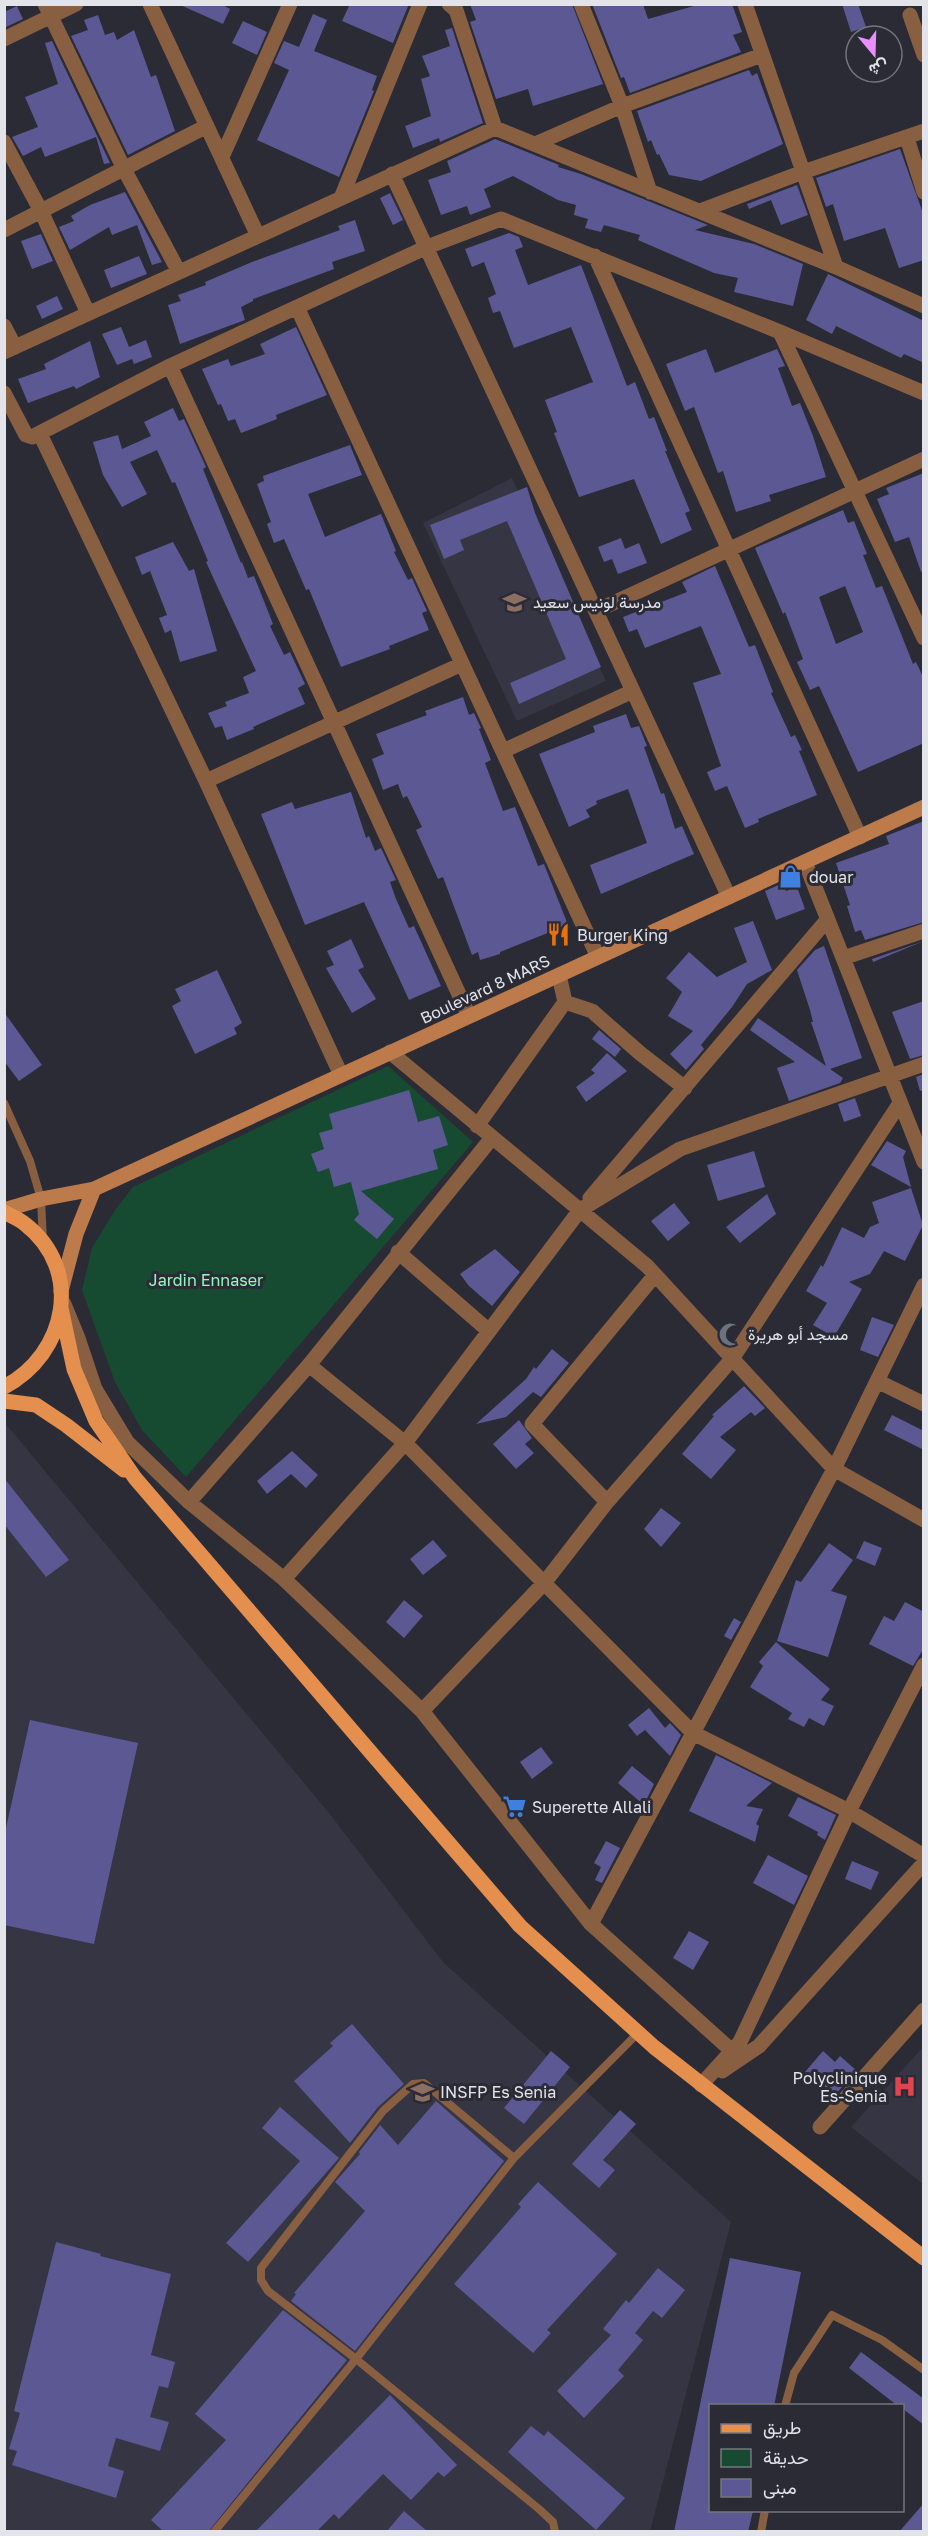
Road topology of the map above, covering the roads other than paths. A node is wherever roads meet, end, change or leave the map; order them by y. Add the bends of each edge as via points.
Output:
1 (76, 4) edge
2 (150, 4) edge
3 (290, 4) edge
4 (420, 4) edge
5 (450, 4) edge
6 (580, 4) edge
7 (745, 4) edge
8 (48, 10) edge
9 (910, 15) dead end
10 (4, 39) edge
11 (762, 55) junction
12 (924, 56) edge
13 (622, 106) junction
14 (207, 126) junction
15 (495, 128) junction
16 (924, 132) edge
17 (907, 138) junction
18 (4, 142) edge
19 (535, 144) junction
20 (222, 157) junction
21 (124, 169) junction
22 (803, 171) junction
23 (392, 174) junction
24 (650, 192) junction
25 (924, 192) edge
26 (340, 198) junction
27 (41, 211) junction
28 (700, 212) junction
29 (4, 230) edge
30 (258, 236) junction
31 (427, 247) junction
32 (595, 256) junction
33 (836, 267) junction
34 (179, 272) junction
35 (924, 306) edge
36 (297, 307) junction
37 (88, 314) junction
38 (4, 326) edge
39 (780, 332) junction
40 (10, 349) edge
41 (170, 366) junction
42 (4, 393) edge
43 (924, 393) edge
44 (40, 434) junction
45 (924, 459) edge
46 (856, 490) junction
47 (728, 550) junction
48 (596, 611) junction
49 (924, 638) edge
50 (462, 664) junction
51 (633, 691) junction
52 (334, 724) junction
53 (502, 751) junction
54 (206, 782) junction
55 (924, 807) edge
56 (860, 837) junction
57 (805, 862) junction
58 (729, 897) junction
59 (827, 920) junction
60 (924, 931) edge
61 (598, 957) junction
62 (843, 958) junction
63 (559, 975) junction
64 (566, 1002) junction
65 (469, 1016) junction
66 (390, 1053) junction
67 (924, 1064) edge
68 (341, 1075) junction
69 (889, 1075) junction
70 (685, 1088) junction
71 (900, 1102) junction
72 (4, 1103) edge
73 (477, 1126) junction
74 (491, 1138) junction
75 (924, 1162) edge
76 (94, 1189) junction
77 (41, 1199) junction
78 (580, 1210) junction
79 (4, 1211) edge
80 (43, 1243) junction
81 (398, 1252) junction
82 (655, 1275) junction
83 (924, 1285) edge
84 (61, 1299) junction
85 (489, 1331) junction
86 (732, 1359) junction
87 (309, 1365) junction
88 (877, 1381) junction
89 (4, 1387) edge
90 (4, 1401) edge
91 (924, 1404) edge
92 (405, 1443) junction
93 (834, 1469) junction
94 (135, 1478) junction
95 (189, 1502) junction
96 (607, 1502) junction
97 (924, 1520) edge
98 (284, 1578) junction
99 (545, 1582) junction
100 (924, 1665) edge
101 (422, 1711) junction
102 (693, 1733) junction
103 (849, 1811) junction
104 (924, 1856) edge
105 (924, 1863) edge
106 (591, 1923) junction
107 (924, 2010) edge
108 (638, 2033) junction
109 (732, 2050) junction
110 (701, 2085) junction
111 (820, 2127) dead end
112 (514, 2158) junction
113 (924, 2258) edge
114 (356, 2359) junction
115 (924, 2370) edge
116 (785, 2404) edge
117 (765, 2512) edge
118 (214, 2532) edge
119 (555, 2532) edge
120 (761, 2532) edge

1 - 8 street
2 - 14 street
3 - 20 street
4 - 26 street
5 - 15 street via 456,10
6 - 13 street
7 - 11 street
8 - 10 street
8 - 21 street
9 - 12 street
11 - 13 street
11 - 22 street
13 - 19 street
13 - 24 street
14 - 20 street
14 - 21 street
15 - 19 street
15 - 23 street
16 - 17 street
17 - 22 street
17 - 25 street
18 - 27 street
19 - 24 street
20 - 30 street
21 - 27 street
21 - 34 street
22 - 28 street
22 - 33 street
23 - 26 street
23 - 31 street
24 - 28 street
26 - 30 street
27 - 29 street
27 - 37 street
28 - 33 street
30 - 34 street
31 - 32 street via 501,219
31 - 36 street
31 - 48 street
32 - 39 street
32 - 47 street
33 - 35 street
34 - 37 street
36 - 41 street
36 - 50 street
37 - 40 street
38 - 40 street
39 - 43 street
39 - 46 street
41 - 44 street
41 - 52 street
42 - 44 street via 26,435
44 - 54 street
45 - 46 street
46 - 47 street
46 - 49 street
47 - 48 street
47 - 56 street
48 - 51 street
50 - 52 street
50 - 53 street
51 - 53 street
51 - 58 street
52 - 54 street
52 - 65 street
53 - 61 street
54 - 68 street
55 - 56 main road, Boulevard 8 MARS
56 - 57 main road, Boulevard 8 MARS
57 - 58 main road, Boulevard 8 MARS
57 - 59 street
58 - 61 main road, Boulevard 8 MARS
59 - 62 street
59 - 70 street
60 - 62 street
61 - 63 main road, Boulevard 8 MARS
62 - 69 street
63 - 64 street
63 - 65 main road, Boulevard 8 MARS
64 - 70 street via 592,1011
64 - 73 street
65 - 66 main road, Boulevard 8 MARS
66 - 68 main road, Boulevard 8 MARS
66 - 73 street
67 - 69 street
68 - 76 main road, Boulevard 8 MARS
69 - 71 street
69 - 78 street via 680,1149
70 - 78 street
71 - 75 street
71 - 86 street
72 - 77 lane via 30,1161
73 - 74 street
74 - 78 street
74 - 81 street
76 - 77 main road, Boulevard 8 MARS
76 - 84 main road via 76,1234
77 - 79 main road, Boulevard 8 MARS
77 - 80 lane
78 - 82 street
78 - 85 street
79 - 80 main road via 25,1224
80 - 84 main road via 55,1266
81 - 85 street
81 - 87 street
82 - 86 street
82 - 96 street via 532,1424
83 - 88 street
84 - 89 main road via 55,1335 41,1359 21,1378
84 - 94 main road via 74,1369 96,1421
84 - 95 street via 95,1389 127,1442
85 - 92 street
86 - 93 street
86 - 96 street
87 - 92 street
87 - 95 street
88 - 91 street
88 - 93 street
90 - 94 main road via 36,1405
92 - 98 street
92 - 99 street
93 - 97 street
93 - 102 street
94 - 108 main road via 520,1926
95 - 98 street
96 - 99 street
98 - 101 street
99 - 101 street
99 - 102 street
100 - 103 street
101 - 106 street
102 - 103 street
102 - 106 street
103 - 104 street
103 - 109 street via 740,2042
105 - 110 street via 759,2046
106 - 109 street
107 - 111 street
108 - 110 main road
108 - 112 lane
109 - 110 street
110 - 113 main road
112 - 114 lane
112 - 114 lane via 424,2084 413,2084 401,2092 375,2120 261,2268 261,2280 268,2291
114 - 118 lane
114 - 119 lane via 539,2509 553,2522
115 - 116 lane via 882,2340 832,2315 794,2373
117 - 120 lane

